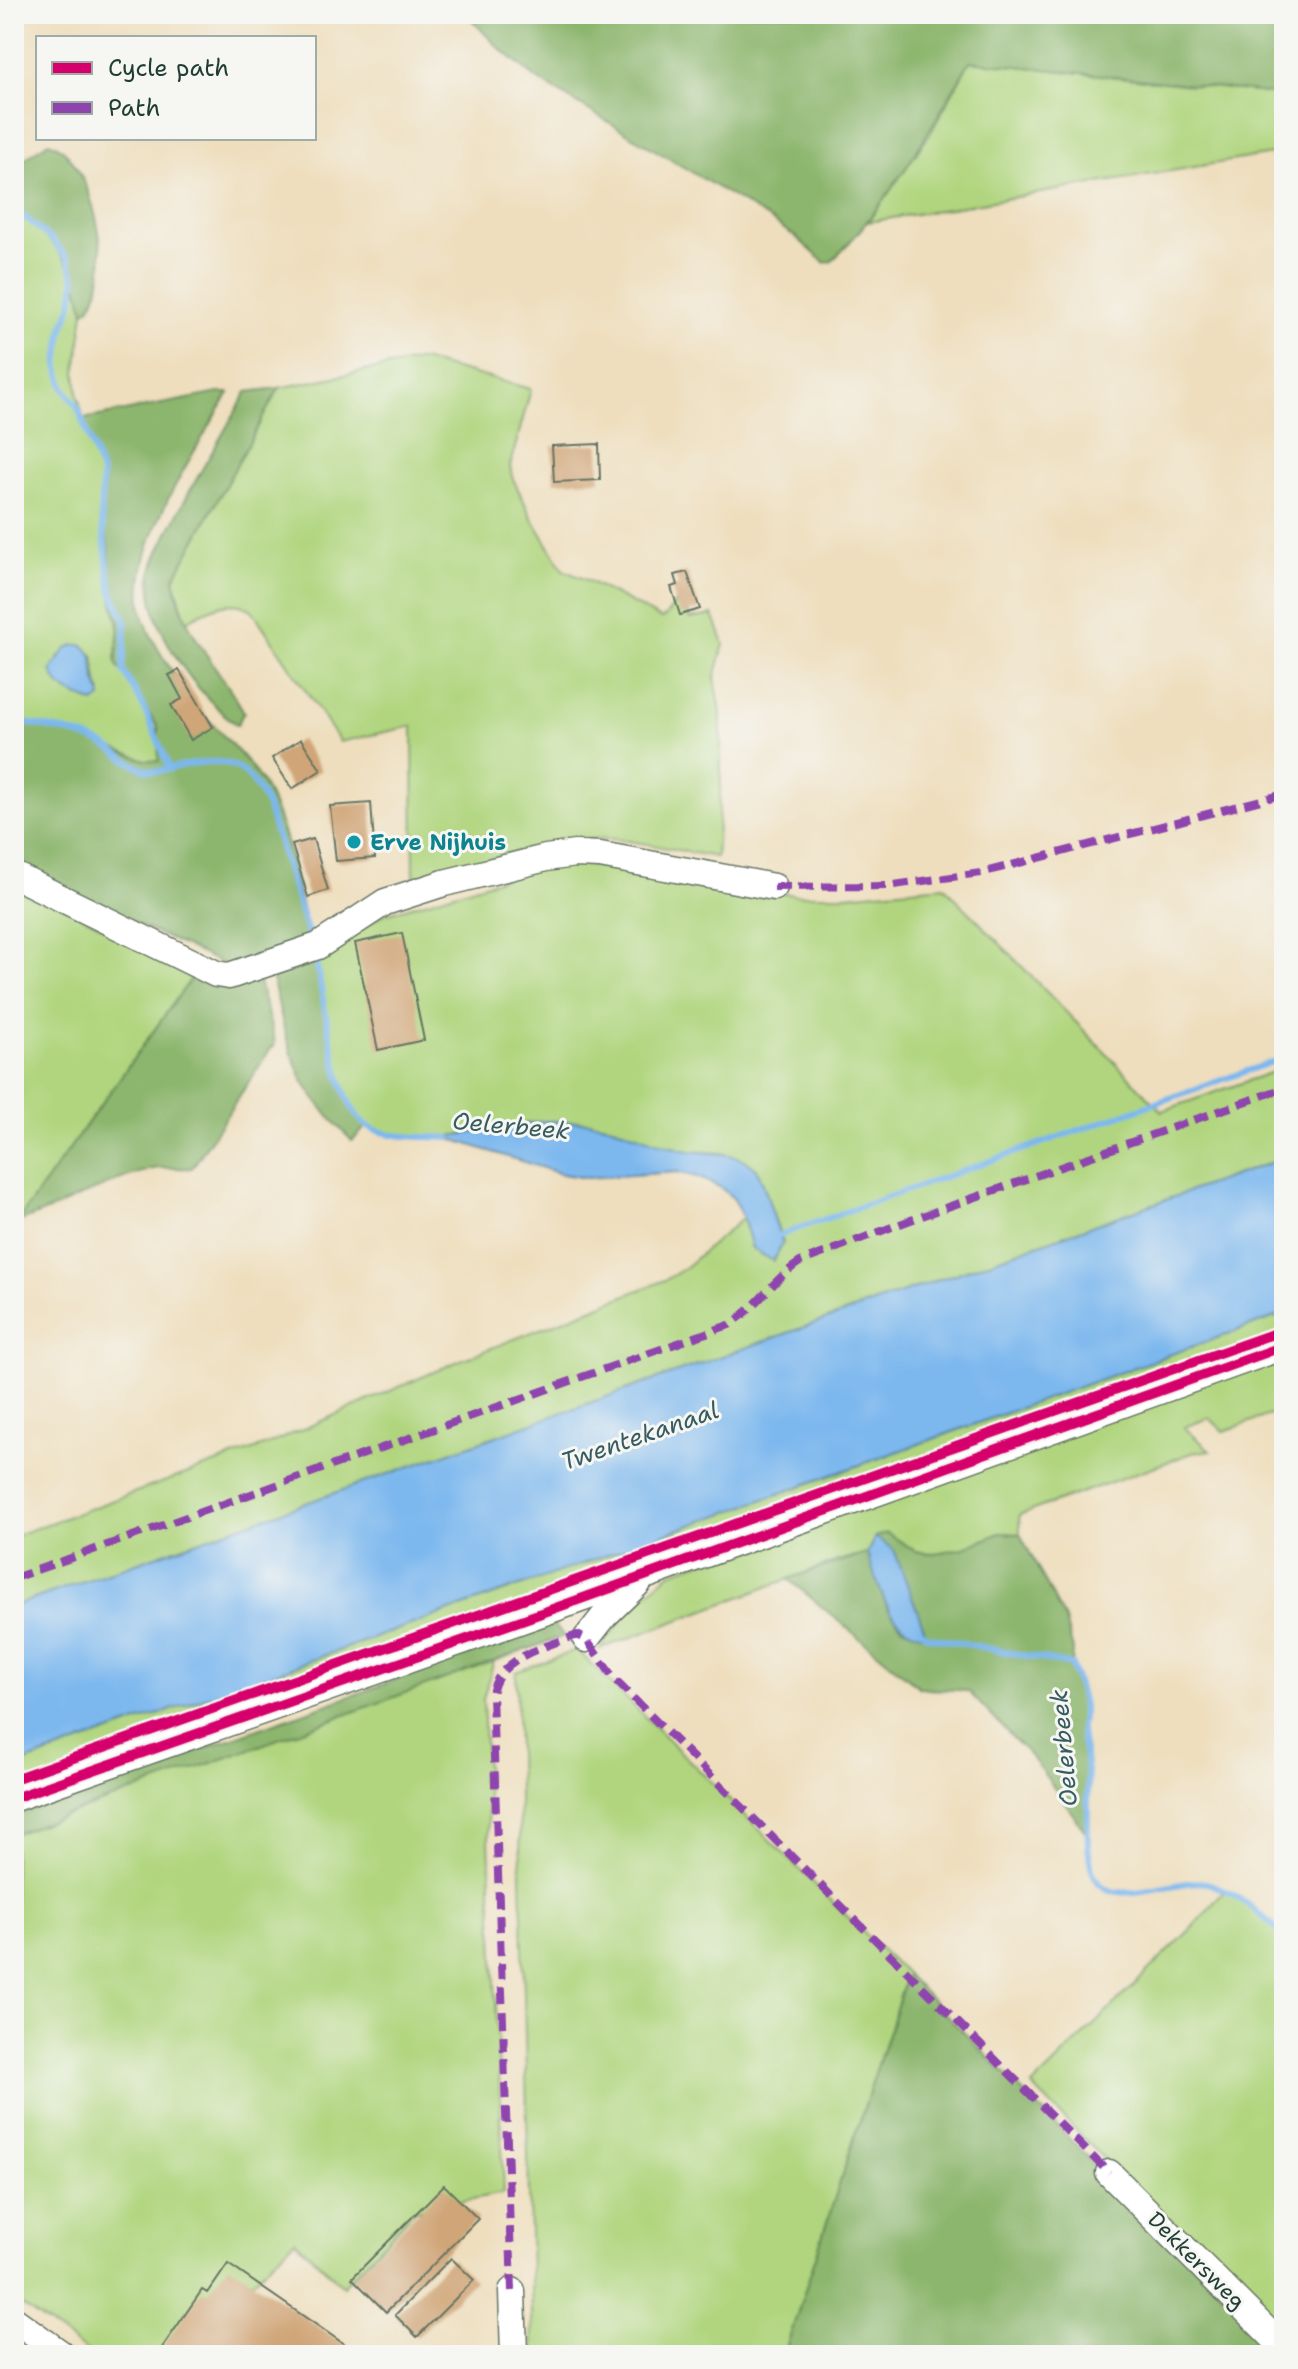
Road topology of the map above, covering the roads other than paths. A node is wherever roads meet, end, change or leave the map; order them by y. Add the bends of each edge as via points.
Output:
1 (14, 875) edge
2 (774, 887) dead end
3 (1284, 1346) edge
4 (646, 1575) junction
5 (550, 1610) junction
6 (14, 1798) edge
7 (1109, 2173) dead end
8 (512, 2291) dead end
9 (14, 2320) edge
10 (1284, 2348) edge
11 (63, 2355) edge
12 (514, 2355) edge

1 - 2 street via 229,976 318,946 385,902 546,858 600,855
3 - 4 street
4 - 5 street
4 - 5 street via 582,1637
5 - 6 street
7 - 10 street, Dekkersweg
8 - 12 street
9 - 11 street

